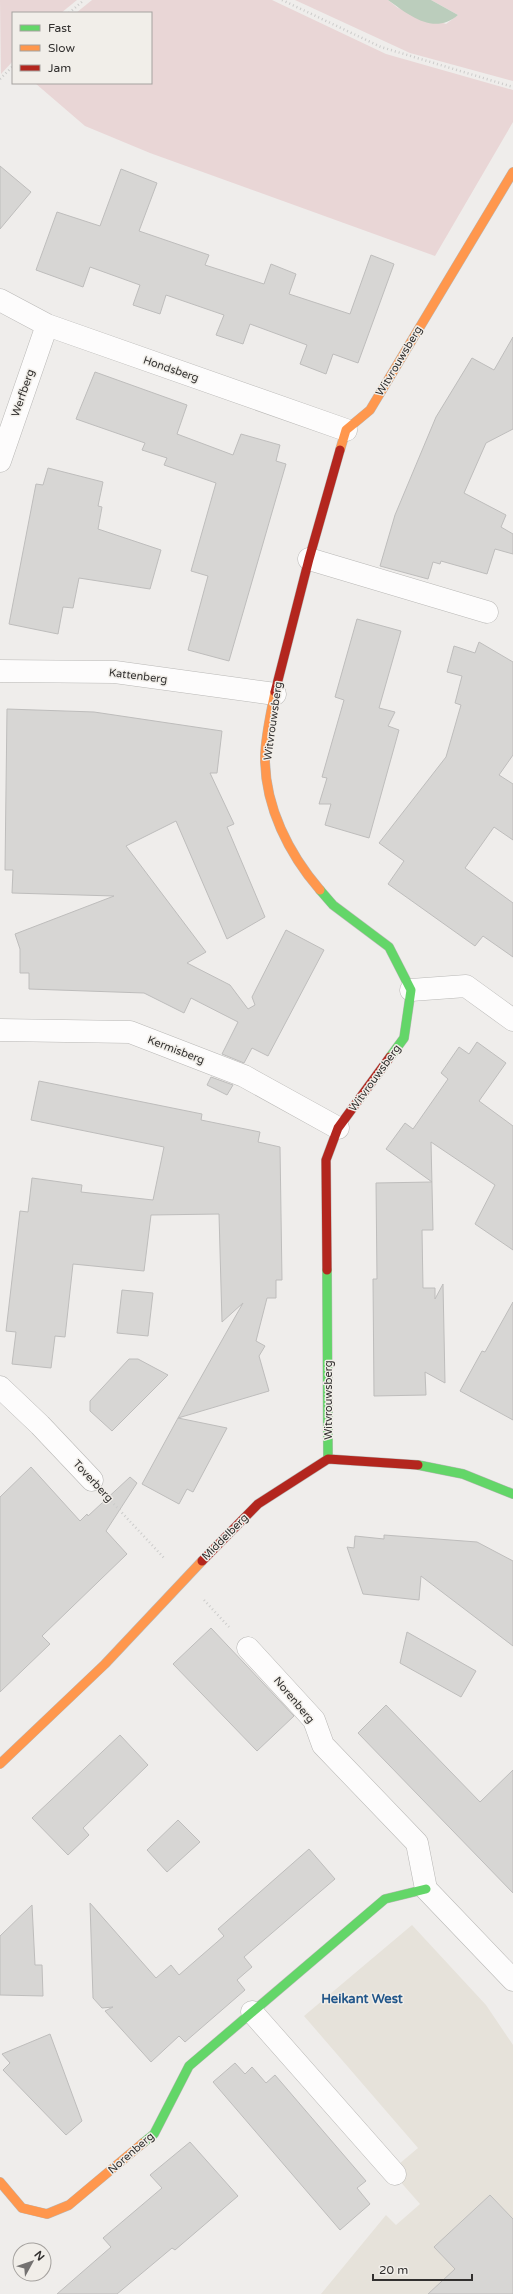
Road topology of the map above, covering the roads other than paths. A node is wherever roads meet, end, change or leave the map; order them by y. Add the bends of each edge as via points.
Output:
1 (512, 177) edge
2 (0, 300) edge
3 (47, 325) junction
4 (346, 430) junction
5 (0, 460) edge
6 (309, 559) junction
7 (487, 612) dead end
8 (0, 671) edge
9 (275, 694) junction
10 (411, 990) junction
11 (513, 1020) edge
12 (0, 1030) edge
13 (338, 1128) junction
14 (0, 1387) edge
15 (328, 1459) junction
16 (92, 1480) road end
17 (513, 1494) edge
18 (248, 1648) road end
19 (0, 1764) edge
20 (426, 1889) junction
21 (513, 1980) edge
22 (252, 2012) junction
23 (395, 2174) dead end
24 (0, 2182) edge

1 - 4 street, Witvrouwsberg via 370,410
2 - 3 street, Hondsberg
3 - 4 street, Hondsberg
3 - 5 street, Werfberg
4 - 6 street, Witvrouwsberg
6 - 7 street
6 - 9 street, Witvrouwsberg
8 - 9 street, Kattenberg via 115,672
9 - 10 street, Witvrouwsberg via 265,758 272,809 301,868 333,905 389,947
10 - 11 street via 466,986
10 - 13 street, Witvrouwsberg via 404,1038
12 - 13 street, Kermisberg via 130,1032 244,1076
13 - 15 street, Witvrouwsberg via 326,1160
14 - 16 street, Toverberg
15 - 17 street via 406,1463 463,1474
15 - 19 street, Middelberg via 258,1504 105,1664
18 - 20 street, Norenberg via 314,1720 323,1745 417,1843
20 - 21 street
20 - 22 street, Norenberg via 385,1899
22 - 23 street
22 - 24 street, Norenberg via 190,2066 154,2134 69,2206 47,2214 22,2208

